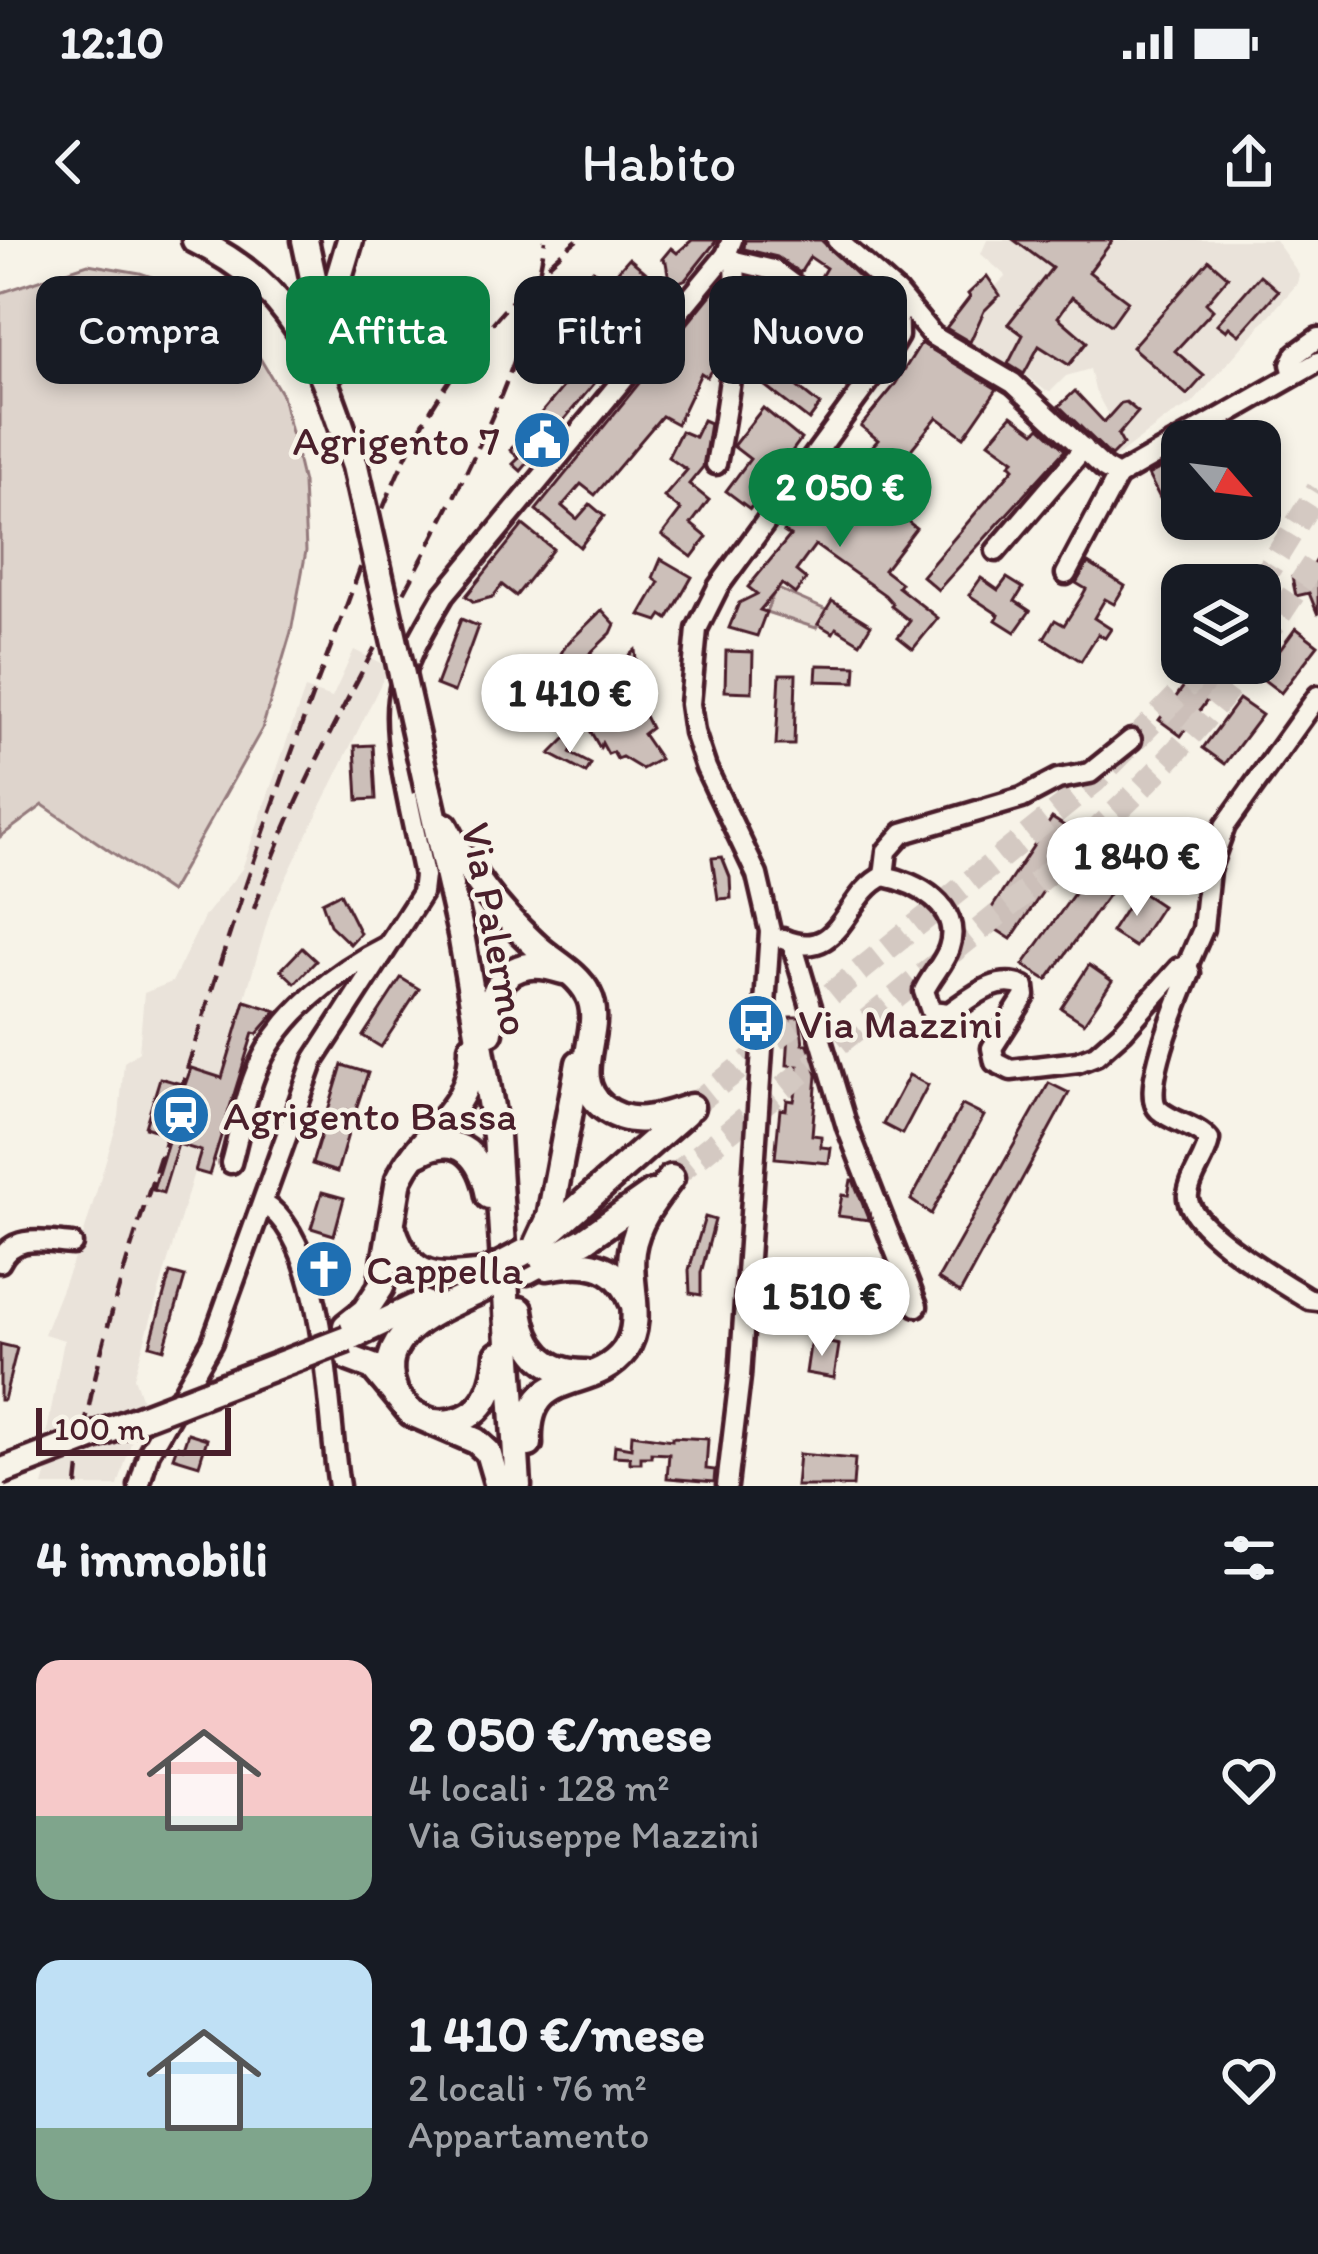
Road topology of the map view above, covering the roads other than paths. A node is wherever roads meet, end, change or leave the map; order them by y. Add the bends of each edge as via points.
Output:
1 (195, 240) edge
2 (305, 240) edge
3 (350, 240) edge
4 (837, 240) edge
5 (731, 252) edge
6 (781, 276) edge
7 (878, 276) edge
8 (907, 305) edge
9 (1318, 338) edge
10 (1318, 362) edge
11 (1294, 375) junction
12 (867, 384) edge
13 (1084, 448) junction
14 (716, 464) dead end
15 (355, 466) junction
16 (1118, 476) junction
17 (995, 551) dead end
18 (1066, 574) dead end
19 (1318, 696) edge
20 (1131, 740) dead end
21 (428, 790) junction
22 (884, 876) junction
23 (770, 931) junction
24 (792, 943) junction
25 (391, 944) junction
26 (1186, 966) junction
27 (468, 973) junction
28 (571, 974) junction
29 (590, 1027) junction
30 (496, 1136) junction
31 (407, 1161) junction
32 (232, 1163) dead end
33 (501, 1191) junction
34 (264, 1204) junction
35 (392, 1225) junction
36 (72, 1244) dead end
37 (0, 1262) edge
38 (512, 1266) junction
39 (1318, 1300) edge
40 (916, 1306) dead end
41 (634, 1307) junction
42 (347, 1341) junction
43 (594, 1372) junction
44 (397, 1397) junction
45 (433, 1422) junction
46 (0, 1472) edge
47 (139, 1486) edge
48 (339, 1486) edge
49 (498, 1486) edge
50 (518, 1486) edge
51 (531, 1486) edge
52 (728, 1486) edge

1 - 15 main road via 250,273 301,328
2 - 15 main road
3 - 15 main road via 338,308
4 - 7 street
5 - 6 street
5 - 14 street via 737,298
5 - 25 street via 444,595 411,659 398,725 424,884
8 - 13 street via 933,336 1013,383
9 - 11 street via 1296,355
10 - 11 street
11 - 16 street
12 - 23 street via 718,587 697,629 694,732 757,875
13 - 16 street
13 - 17 street
15 - 21 main road, Via Palermo, bridge
16 - 18 street
19 - 26 street via 1225,826
20 - 22 street via 1090,772 903,833 887,851
21 - 27 main road, Via Palermo
21 - 28 main road via 499,908
22 - 24 street via 868,883 829,937
22 - 26 street via 920,886 950,925 951,945 924,991 931,1011 949,1013 989,986 1024,987 992,1048 1006,1070 1096,1055
23 - 24 street
23 - 52 street
24 - 40 street via 847,1127
25 - 32 street via 324,986 266,1051
25 - 34 street via 314,1060
26 - 39 street via 1152,1096 1157,1109 1209,1140 1188,1204 1251,1262
27 - 30 main road, Via Palermo
27 - 31 main road via 471,1075 456,1107
28 - 29 main road via 592,1000
28 - 30 main road via 527,967 494,991
29 - 38 main road via 550,1217
29 - 38 main road via 586,1076 608,1111 637,1121 691,1107
30 - 33 main road, Via Palermo
31 - 35 main road
31 - 38 main road via 437,1145 476,1159
33 - 38 main road, Via Palermo
33 - 43 main road via 517,1240 520,1317 530,1345 557,1370
34 - 47 street via 212,1342 149,1452
34 - 48 street via 291,1236 320,1319
35 - 38 main road via 407,1260 427,1274
35 - 42 main road via 376,1298
36 - 37 street via 18,1243
38 - 41 main road via 598,1265 623,1283
38 - 41 main road via 616,1220 671,1178 632,1246
38 - 42 main road
38 - 44 main road via 404,1333 390,1365
38 - 45 main road via 493,1390 470,1416
38 - 50 main road, Via Palermo
41 - 43 main road via 626,1349
42 - 44 main road
42 - 46 main road, bridge
43 - 51 main road via 552,1387 535,1406
44 - 45 main road
45 - 49 main road via 488,1452

